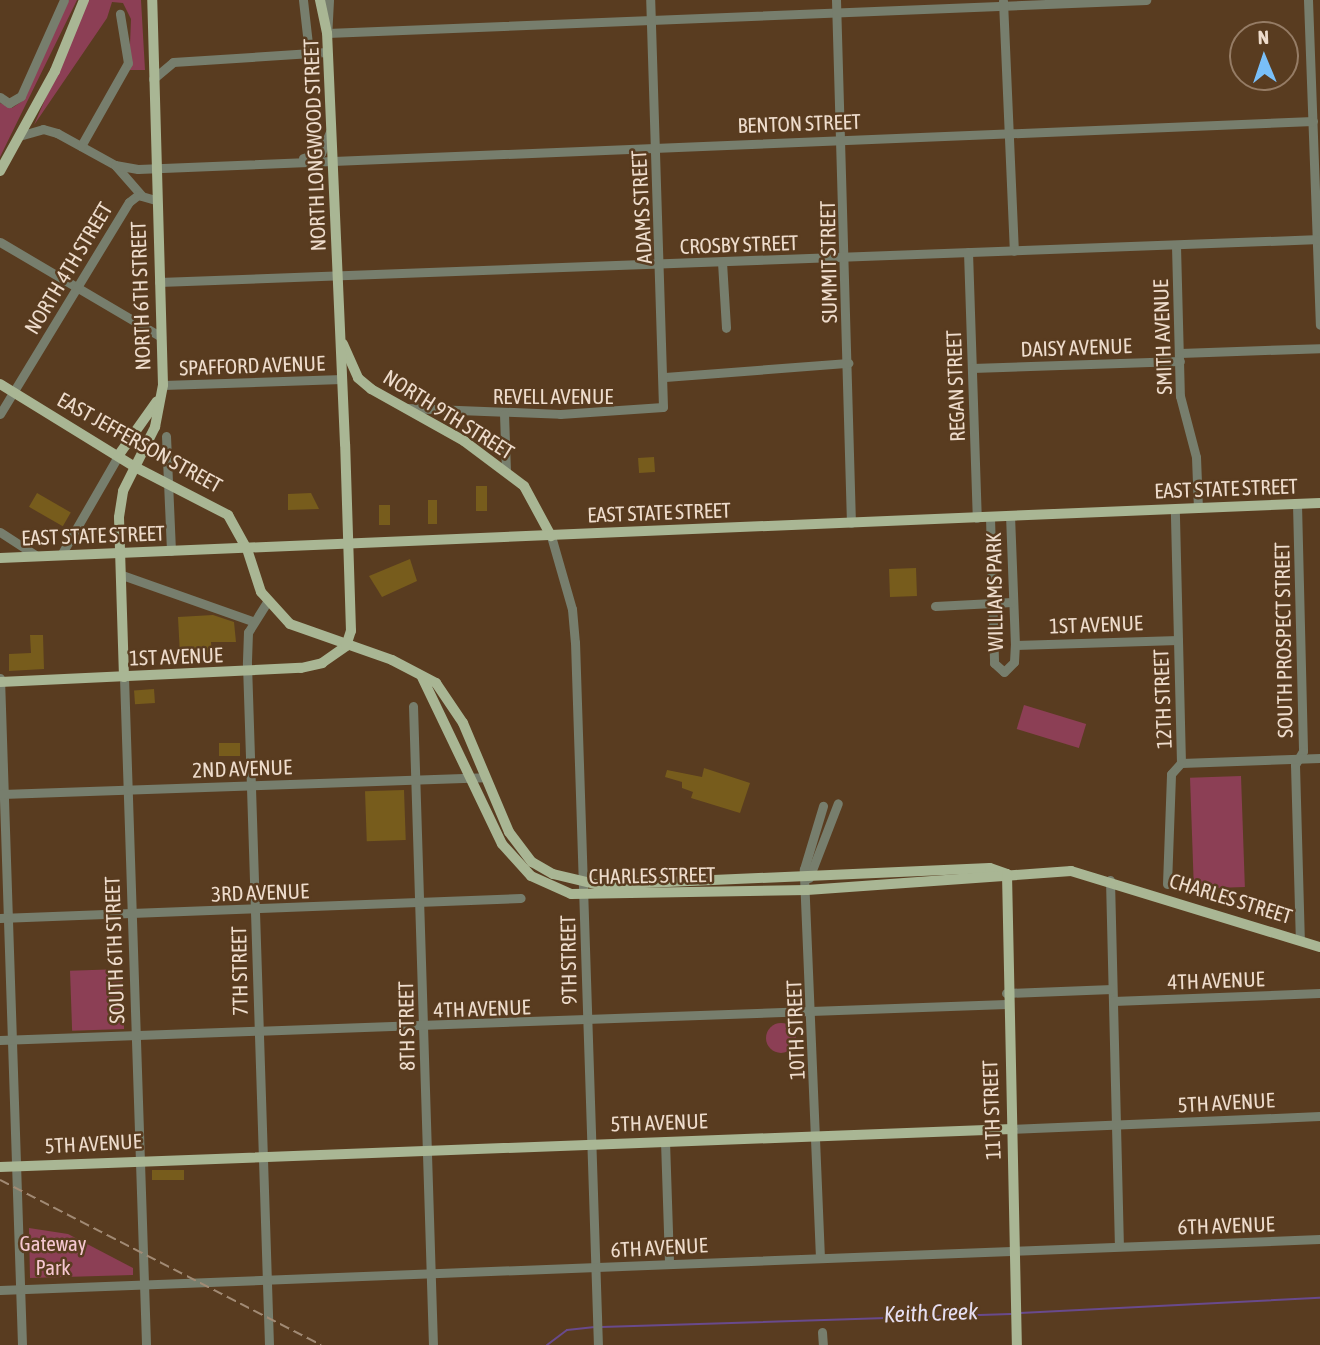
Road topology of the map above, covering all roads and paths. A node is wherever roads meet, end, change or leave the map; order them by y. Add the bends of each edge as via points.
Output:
1 (64, 0) edge
2 (84, 0) edge
3 (146, 0) edge
4 (152, 0) edge
5 (303, 0) edge
6 (320, 0) edge
7 (329, 0) edge
8 (650, 0) edge
9 (836, 0) edge
10 (1146, 0) edge
11 (1308, 0) edge
12 (1003, 3) edge
13 (837, 14) junction
14 (120, 15) dead end
15 (651, 21) junction
16 (151, 30) junction
17 (327, 33) junction
18 (327, 52) junction
19 (309, 53) junction
20 (152, 80) junction
21 (0, 97) edge
22 (1312, 121) junction
23 (332, 128) junction
24 (1010, 133) junction
25 (19, 136) junction
26 (842, 139) junction
27 (81, 146) junction
28 (655, 146) junction
29 (333, 159) junction
30 (288, 161) junction
31 (115, 166) junction
32 (155, 166) junction
33 (0, 171) edge
34 (142, 196) junction
35 (156, 200) junction
36 (1319, 239) edge
37 (0, 242) edge
38 (1176, 246) junction
39 (1014, 251) junction
40 (968, 252) junction
41 (846, 256) junction
42 (722, 262) junction
43 (661, 265) junction
44 (338, 276) junction
45 (159, 282) junction
46 (76, 288) junction
47 (338, 289) junction
48 (340, 318) joint
49 (1320, 325) edge
50 (726, 328) dead end
51 (161, 337) junction
52 (1320, 348) edge
53 (1180, 357) junction
54 (848, 363) junction
55 (972, 368) junction
56 (665, 377) junction
57 (342, 379) junction
58 (0, 384) edge
59 (162, 389) junction
60 (13, 392) junction
61 (147, 406) dead end
62 (405, 407) junction
63 (660, 411) joint
64 (0, 414) edge
65 (504, 414) junction
66 (166, 436) dead end
67 (118, 456) junction
68 (135, 467) junction
69 (506, 470) junction
70 (169, 484) junction
71 (1320, 503) edge
72 (1297, 504) junction
73 (1199, 508) junction
74 (1175, 509) junction
75 (1010, 516) junction
76 (990, 517) junction
77 (977, 518) junction
78 (852, 523) junction
79 (0, 533) edge
80 (551, 536) junction
81 (349, 545) junction
82 (247, 549) junction
83 (171, 551) junction
84 (121, 553) junction
85 (61, 555) junction
86 (37, 556) junction
87 (991, 556) junction
88 (1011, 556) junction
89 (0, 558) edge
90 (122, 575) junction
91 (267, 602) junction
92 (992, 603) junction
93 (1012, 603) junction
94 (935, 606) dead end
95 (252, 621) junction
96 (1178, 640) junction
97 (1015, 645) junction
98 (346, 646) junction
99 (247, 674) junction
100 (124, 677) junction
101 (422, 677) junction
102 (0, 681) edge
103 (413, 706) dead end
104 (1320, 758) edge
105 (1299, 759) junction
106 (1181, 763) junction
107 (485, 777) junction
108 (472, 778) junction
109 (416, 780) junction
110 (251, 786) junction
111 (128, 789) junction
112 (2, 794) edge
113 (838, 803) dead end
114 (823, 806) dead end
115 (1007, 874) junction
116 (809, 878) junction
117 (1110, 880) junction
118 (1167, 884) dead end
119 (807, 890) junction
120 (584, 891) junction
121 (521, 898) dead end
122 (420, 903) junction
123 (255, 909) junction
124 (132, 914) junction
125 (4, 918) edge
126 (1300, 940) junction
127 (1320, 947) edge
128 (1112, 989) junction
129 (1320, 993) edge
130 (1006, 998) junction
131 (1113, 1001) junction
132 (812, 1012) junction
133 (587, 1021) junction
134 (423, 1027) junction
135 (258, 1032) junction
136 (136, 1036) junction
137 (0, 1040) edge
138 (12, 1040) junction
139 (1320, 1116) edge
140 (1115, 1126) junction
141 (1012, 1129) junction
142 (815, 1138) junction
143 (665, 1141) junction
144 (591, 1144) junction
145 (426, 1152) junction
146 (262, 1156) junction
147 (141, 1160) junction
148 (16, 1166) junction
149 (0, 1167) edge
150 (1320, 1239) edge
151 (1119, 1246) junction
152 (1014, 1251) junction
153 (820, 1258) junction
154 (669, 1264) junction
155 (595, 1268) junction
156 (430, 1274) junction
157 (265, 1279) junction
158 (144, 1285) junction
159 (21, 1289) junction
160 (0, 1290) edge
161 (822, 1332) dead end
162 (22, 1345) edge
163 (146, 1345) edge
164 (269, 1345) edge
165 (433, 1345) edge
166 (598, 1345) edge
167 (823, 1345) edge
168 (1017, 1345) edge

1 - 21 street via 27,84 9,103
2 - 25 main road via 55,71
3 - 16 main road
4 - 16 main road
5 - 19 street
6 - 17 main road
7 - 17 street, NORTH LONGWOOD STREET
8 - 15 street, ADAMS STREET
9 - 13 street, SUMMIT STREET
10 - 12 street
11 - 22 street
12 - 13 street
12 - 24 street
13 - 15 street
13 - 26 street, SUMMIT STREET
14 - 27 street via 129,40 128,64
15 - 17 street
15 - 28 street, ADAMS STREET
16 - 20 main road, NORTH 6TH STREET
17 - 18 main road, NORTH LONGWOOD STREET
18 - 19 street
18 - 23 main road, NORTH LONGWOOD STREET
19 - 20 street via 192,59 165,65
20 - 32 main road, NORTH 6TH STREET
22 - 24 street, BENTON STREET
22 - 36 street
23 - 29 main road, NORTH LONGWOOD STREET
23 - 30 street, BENTON STREET via 321,153
24 - 26 street, BENTON STREET
24 - 39 street
25 - 27 street via 43,129
25 - 33 main road
26 - 28 street, BENTON STREET
26 - 41 street, SUMMIT STREET
27 - 31 street
28 - 29 street, BENTON STREET
28 - 43 street, ADAMS STREET
29 - 30 street, BENTON STREET
29 - 44 main road, NORTH LONGWOOD STREET
30 - 32 street, BENTON STREET
31 - 32 street, BENTON STREET
31 - 34 street
32 - 35 main road, NORTH 6TH STREET
34 - 35 street, NORTH 4TH STREET
34 - 46 street, NORTH 4TH STREET via 129,202
35 - 45 main road, NORTH 6TH STREET
36 - 38 street, CROSBY STREET
36 - 49 street
37 - 46 street
38 - 39 street, CROSBY STREET
38 - 53 street, SMITH AVENUE
39 - 40 street, CROSBY STREET
40 - 41 street, CROSBY STREET
40 - 55 street, REGAN STREET
41 - 42 street, CROSBY STREET
41 - 54 street, SUMMIT STREET
42 - 43 street, CROSBY STREET
42 - 50 street
43 - 44 street, CROSBY STREET
43 - 56 street, ADAMS STREET
44 - 45 street, CROSBY STREET
44 - 47 main road, NORTH LONGWOOD STREET
45 - 51 main road, NORTH 6TH STREET
46 - 51 street
46 - 60 street, NORTH 4TH STREET
47 - 48 main road, NORTH LONGWOOD STREET
47 - 57 main road, NORTH LONGWOOD STREET
48 - 62 main road, NORTH 9TH STREET via 345,352 358,378
51 - 59 main road, NORTH 6TH STREET
52 - 53 street, DAISY AVENUE
53 - 55 street, DAISY AVENUE
53 - 73 street, SMITH AVENUE via 1180,396 1196,457
54 - 56 street
54 - 78 street, SUMMIT STREET
55 - 77 street, REGAN STREET
56 - 63 street, ADAMS STREET
57 - 59 street, SPAFFORD AVENUE
57 - 81 main road, NORTH LONGWOOD STREET
58 - 60 main road, EAST JEFFERSON STREET
59 - 67 main road
59 - 68 main road, NORTH 6TH STREET via 155,427
60 - 64 street, NORTH 4TH STREET
60 - 67 main road, EAST JEFFERSON STREET
61 - 67 street
62 - 65 street, REVELL AVENUE
62 - 69 main road, NORTH 9TH STREET
63 - 65 street, REVELL AVENUE
65 - 69 street
66 - 70 street
67 - 68 main road, EAST JEFFERSON STREET
67 - 85 street
68 - 70 main road, EAST JEFFERSON STREET
68 - 84 main road, NORTH 6TH STREET via 123,491
69 - 80 main road, NORTH 9TH STREET via 541,509
70 - 82 main road, EAST JEFFERSON STREET via 228,514
70 - 83 street
71 - 72 main road, EAST STATE STREET
72 - 73 main road, EAST STATE STREET
72 - 105 street, SOUTH PROSPECT STREET via 1303,751
73 - 74 main road, EAST STATE STREET
74 - 75 main road, EAST STATE STREET
74 - 96 street, 12TH STREET
75 - 76 main road, EAST STATE STREET
75 - 88 street, WILLIAMS PARK
76 - 77 main road, EAST STATE STREET
76 - 87 street, WILLIAMS PARK
77 - 78 main road, EAST STATE STREET
78 - 80 main road, EAST STATE STREET
79 - 86 street
80 - 81 main road, EAST STATE STREET
80 - 120 street, 9TH STREET via 573,618
81 - 82 main road, EAST STATE STREET
81 - 98 main road, NORTH LONGWOOD STREET via 351,631
82 - 83 main road, EAST STATE STREET
82 - 91 main road, CHARLES STREET
83 - 84 main road, EAST STATE STREET
84 - 85 main road, EAST STATE STREET
84 - 90 main road, SOUTH 6TH STREET
85 - 86 main road, EAST STATE STREET
86 - 89 main road, EAST STATE STREET
87 - 88 street
87 - 92 street, WILLIAMS PARK
88 - 93 street, WILLIAMS PARK
90 - 95 street
90 - 100 main road, SOUTH 6TH STREET
91 - 95 street
91 - 98 main road, CHARLES STREET via 290,624
92 - 93 street
92 - 94 street
92 - 97 street, WILLIAMS PARK via 994,663 1004,672 1014,662
93 - 97 street, WILLIAMS PARK
95 - 99 street, 7TH STREET
96 - 97 street, 1ST AVENUE
96 - 106 street, 12TH STREET
98 - 99 main road, 1ST AVENUE via 322,663
98 - 101 main road, CHARLES STREET
99 - 100 main road, 1ST AVENUE
99 - 110 street, 7TH STREET
100 - 102 main road, 1ST AVENUE
100 - 111 street, SOUTH 6TH STREET
101 - 107 main road, CHARLES STREET via 445,692
101 - 108 main road, CHARLES STREET
102 - 112 street
103 - 109 street, 8TH STREET
104 - 105 street
105 - 106 street
105 - 126 street, SOUTH PROSPECT STREET via 1295,768
106 - 118 street, 12TH STREET via 1171,774
107 - 108 street, 2ND AVENUE
107 - 120 main road, CHARLES STREET via 519,848
108 - 109 street, 2ND AVENUE
108 - 120 main road, CHARLES STREET via 502,844 521,867 551,887
109 - 110 street, 2ND AVENUE
109 - 122 street, 8TH STREET
110 - 111 street, 2ND AVENUE
110 - 123 street, 7TH STREET
111 - 112 street, 2ND AVENUE
111 - 124 street, SOUTH 6TH STREET
112 - 125 street
113 - 116 street
114 - 116 street, 10TH STREET via 804,869
115 - 116 main road, CHARLES STREET via 989,867
115 - 117 main road, CHARLES STREET via 1071,871
115 - 119 main road, CHARLES STREET via 989,880
115 - 130 main road, 11TH STREET
116 - 119 street, 10TH STREET
116 - 120 main road, CHARLES STREET
117 - 126 main road, CHARLES STREET
117 - 128 street
119 - 120 main road, CHARLES STREET
119 - 132 street, 10TH STREET
120 - 133 street, 9TH STREET
121 - 122 street, 3RD AVENUE
122 - 123 street, 3RD AVENUE
122 - 134 street, 8TH STREET
123 - 124 street, 3RD AVENUE
123 - 135 street, 7TH STREET
124 - 125 street, 3RD AVENUE
124 - 136 street, SOUTH 6TH STREET
125 - 138 street
126 - 127 main road, CHARLES STREET
128 - 130 street, 4TH AVENUE
128 - 131 street
129 - 131 street, 4TH AVENUE
130 - 132 street, 4TH AVENUE
130 - 141 main road, 11TH STREET
131 - 140 street
132 - 133 street, 4TH AVENUE
132 - 142 street, 10TH STREET
133 - 134 street, 4TH AVENUE
133 - 144 street, 9TH STREET
134 - 135 street, 4TH AVENUE
134 - 145 street, 8TH STREET
135 - 136 street, 4TH AVENUE
135 - 146 street, 7TH STREET
136 - 138 street, 4TH AVENUE
136 - 147 street, SOUTH 6TH STREET
137 - 138 street, 4TH AVENUE
138 - 148 street
139 - 140 street, 5TH AVENUE
140 - 141 street, 5TH AVENUE
140 - 151 street
141 - 142 main road, 5TH AVENUE
141 - 152 main road, 11TH STREET
142 - 143 main road, 5TH AVENUE
142 - 153 street, 10TH STREET
143 - 144 main road, 5TH AVENUE
143 - 154 street
144 - 145 main road, 5TH AVENUE
144 - 155 street, 9TH STREET
145 - 146 main road, 5TH AVENUE
145 - 156 street, 8TH STREET
146 - 147 main road, 5TH AVENUE
146 - 157 street, 7TH STREET
147 - 148 main road, 5TH AVENUE
147 - 158 street, SOUTH 6TH STREET
148 - 149 main road, 5TH AVENUE
148 - 159 street
150 - 151 street, 6TH AVENUE
151 - 152 street, 6TH AVENUE
152 - 153 street, 6TH AVENUE
152 - 168 main road, 11TH STREET
153 - 154 street, 6TH AVENUE
154 - 155 street, 6TH AVENUE
155 - 156 street, 6TH AVENUE
155 - 166 street, 9TH STREET
156 - 157 street, 6TH AVENUE
156 - 165 street, 8TH STREET
157 - 158 street, 6TH AVENUE
157 - 164 street, 7TH STREET
158 - 159 street, 6TH AVENUE
158 - 163 street, SOUTH 6TH STREET
159 - 160 street, 6TH AVENUE
159 - 162 street
161 - 167 street

